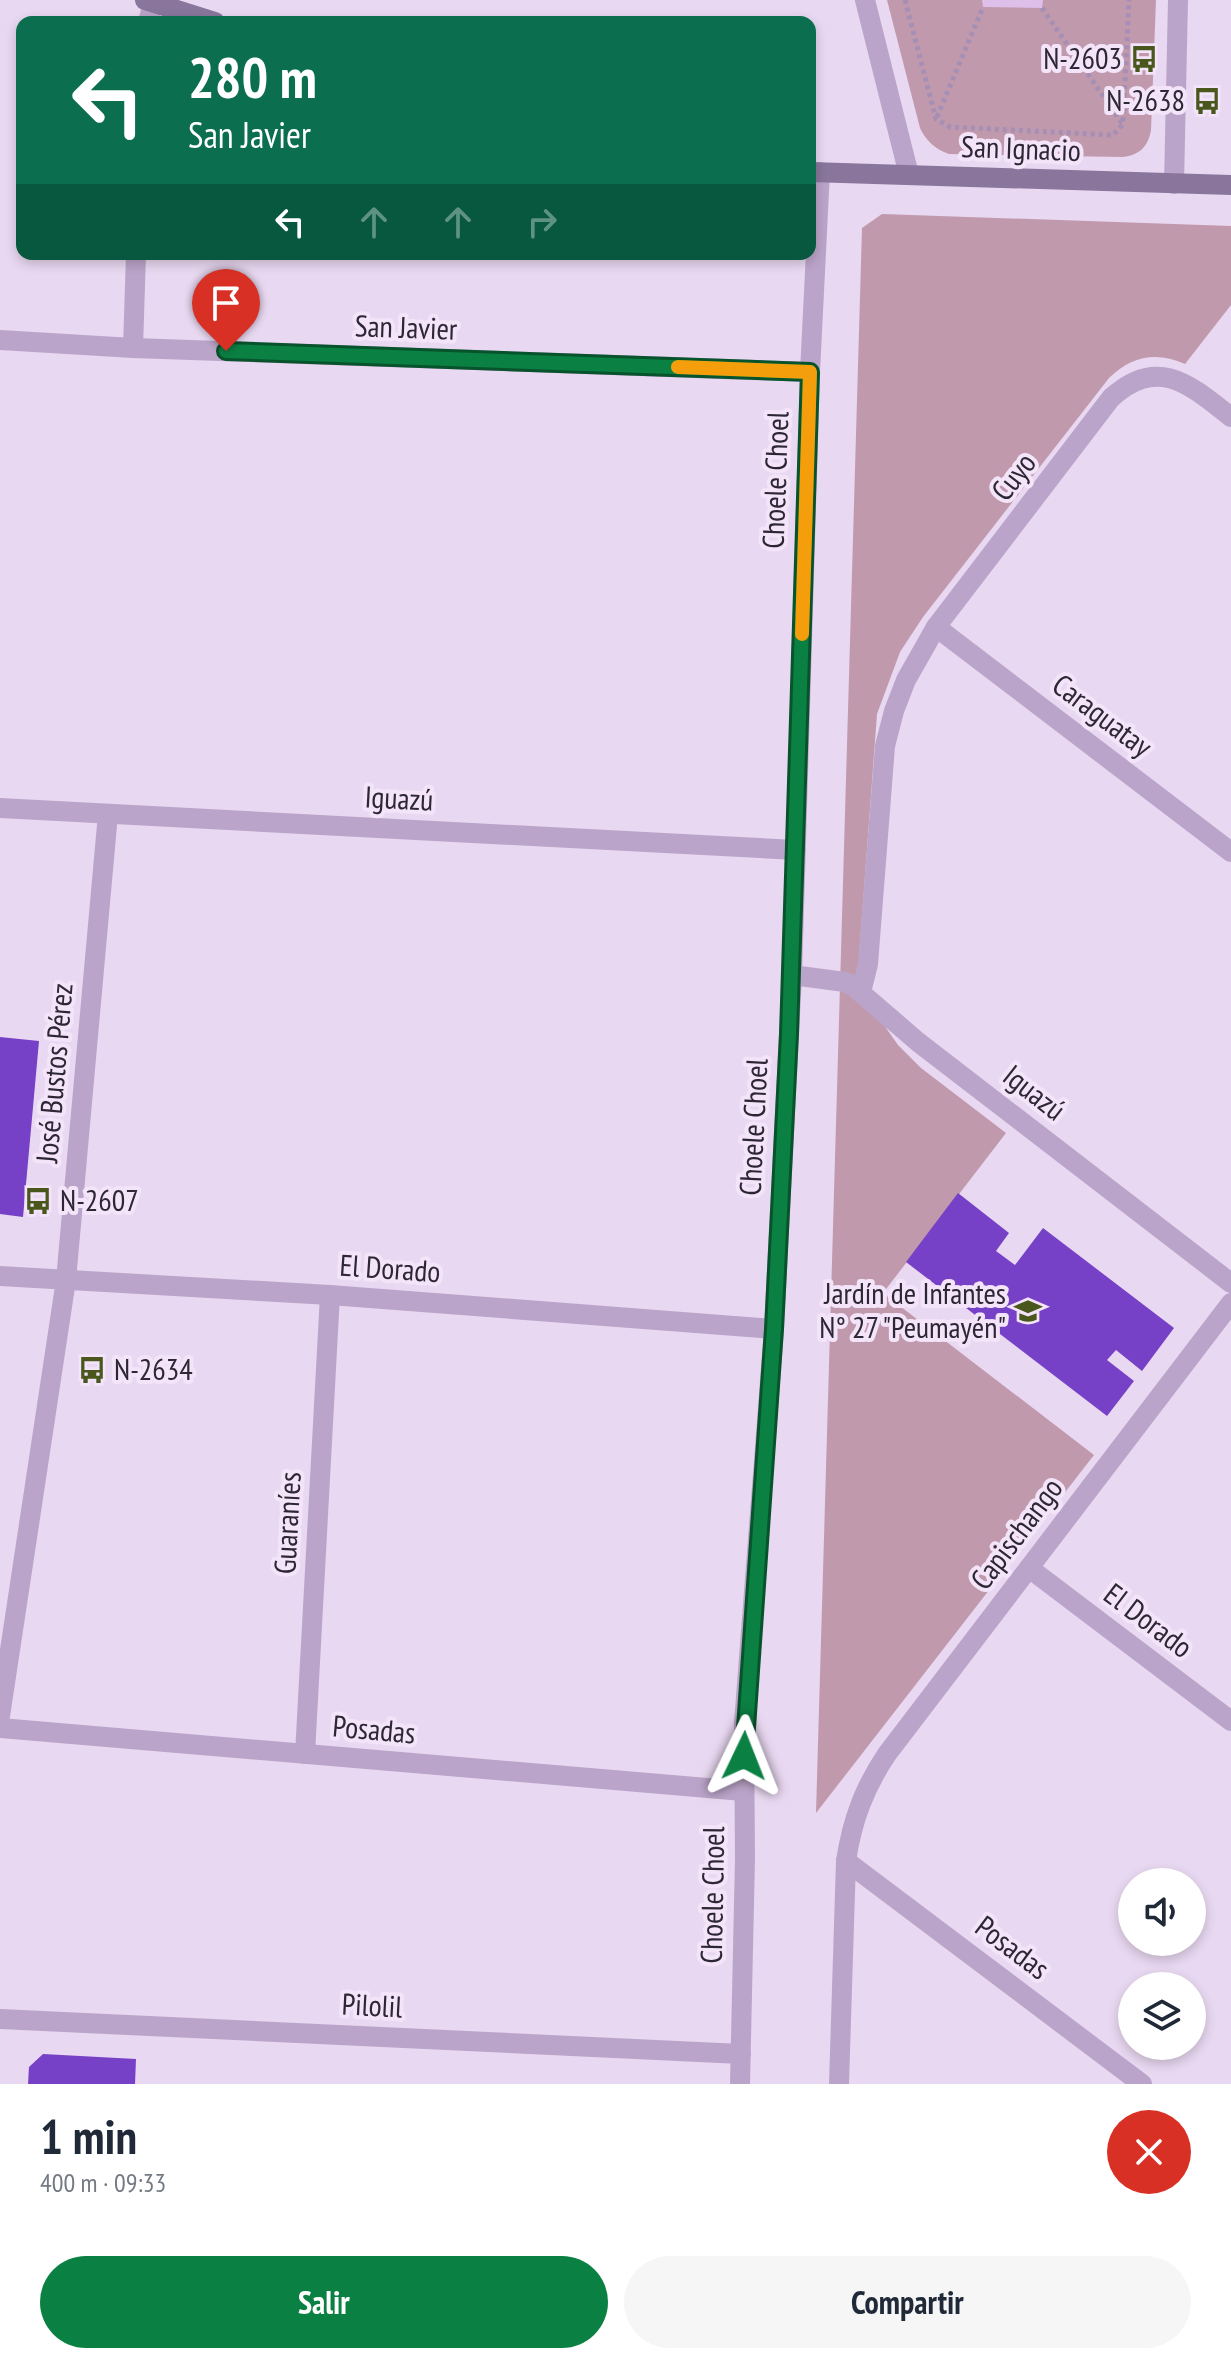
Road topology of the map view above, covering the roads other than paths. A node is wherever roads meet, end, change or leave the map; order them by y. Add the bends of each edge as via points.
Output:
1 (865, 0) edge
2 (1178, 0) edge
3 (150, 6) edge
4 (191, 16) edge
5 (816, 172) edge
6 (909, 175) junction
7 (1174, 184) junction
8 (1231, 185) edge
9 (136, 260) edge
10 (813, 260) edge
11 (0, 340) edge
12 (133, 348) junction
13 (810, 372) junction
14 (1231, 417) edge
15 (936, 627) junction
16 (0, 808) edge
17 (108, 814) junction
18 (796, 850) junction
19 (1231, 852) edge
20 (792, 975) junction
21 (861, 992) junction
22 (0, 1276) edge
23 (66, 1280) junction
24 (1231, 1283) edge
25 (330, 1295) junction
26 (1231, 1303) edge
27 (774, 1329) junction
28 (1029, 1568) junction
29 (0, 1716) edge
30 (1231, 1721) edge
31 (0, 1728) edge
32 (305, 1754) junction
33 (743, 1791) junction
34 (846, 1861) junction
35 (0, 2019) edge
36 (741, 2054) junction
37 (740, 2084) edge
38 (839, 2084) edge
39 (1142, 2084) edge

1 - 6 street
2 - 7 street
3 - 4 main road
5 - 6 main road, San Ignacio
6 - 7 main road, San Ignacio
7 - 8 main road, San Ignacio
9 - 12 street
10 - 13 street, Choele Choel
11 - 12 street, San Javier
12 - 13 street, San Javier
13 - 18 street, Choele Choel
14 - 15 street, Cuyo via 1181,382 1149,376 1135,380 1111,398
15 - 19 street, Caraguatay
15 - 21 street via 906,680 885,746 868,964
16 - 17 street, Iguazú
17 - 18 street, Iguazú
17 - 23 street, José Bustos Pérez
18 - 20 street, Choele Choel
20 - 21 street, Iguazú via 845,982
20 - 27 street, Choele Choel
21 - 24 street, Iguazú via 918,1042
22 - 23 street, El Dorado
23 - 25 street, El Dorado
23 - 29 street, José Bustos Pérez
25 - 27 street, El Dorado
25 - 32 street, Guaraníes
26 - 28 street, Capischango
27 - 33 street, Choele Choel
28 - 30 street, El Dorado
28 - 34 street, Capischango via 887,1754 858,1806
31 - 32 street, Posadas
32 - 33 street, Posadas
33 - 36 street, Choele Choel
34 - 38 street
34 - 39 street, Posadas
35 - 36 street, Pilolil
36 - 37 street, Choele Choel

